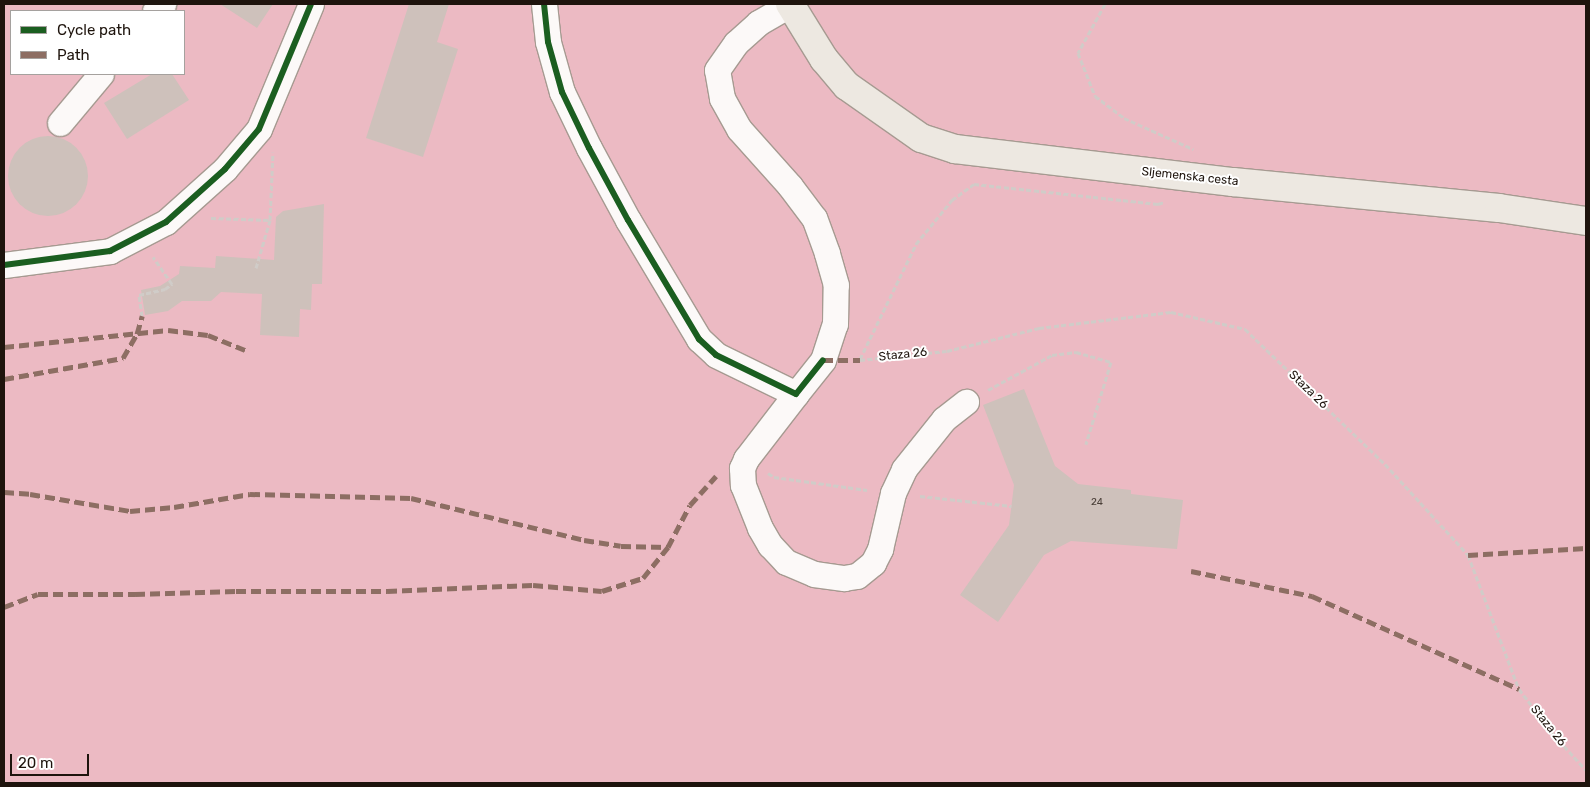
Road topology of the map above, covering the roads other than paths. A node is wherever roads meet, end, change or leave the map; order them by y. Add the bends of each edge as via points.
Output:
1 (311, 4) edge
2 (544, 4) edge
3 (791, 4) edge
4 (101, 75) edge
5 (60, 123) dead end
6 (1586, 221) edge
7 (4, 265) edge
8 (796, 394) junction
9 (966, 402) road end

1 - 7 lane via 259,129 225,169 166,222 110,251
2 - 8 lane via 548,42 562,92 628,220 700,339 716,355
3 - 6 main road, Sljemenska cesta via 824,59 847,86 920,138 955,150 1499,208
3 - 8 lane via 758,23 736,43 717,70 722,98 739,129 814,218 836,284 835,324 824,360
4 - 5 lane
8 - 9 lane via 746,459 742,468 743,485 770,545 786,562 814,574 844,578 858,576 873,563 880,549 893,493 904,470 944,419

